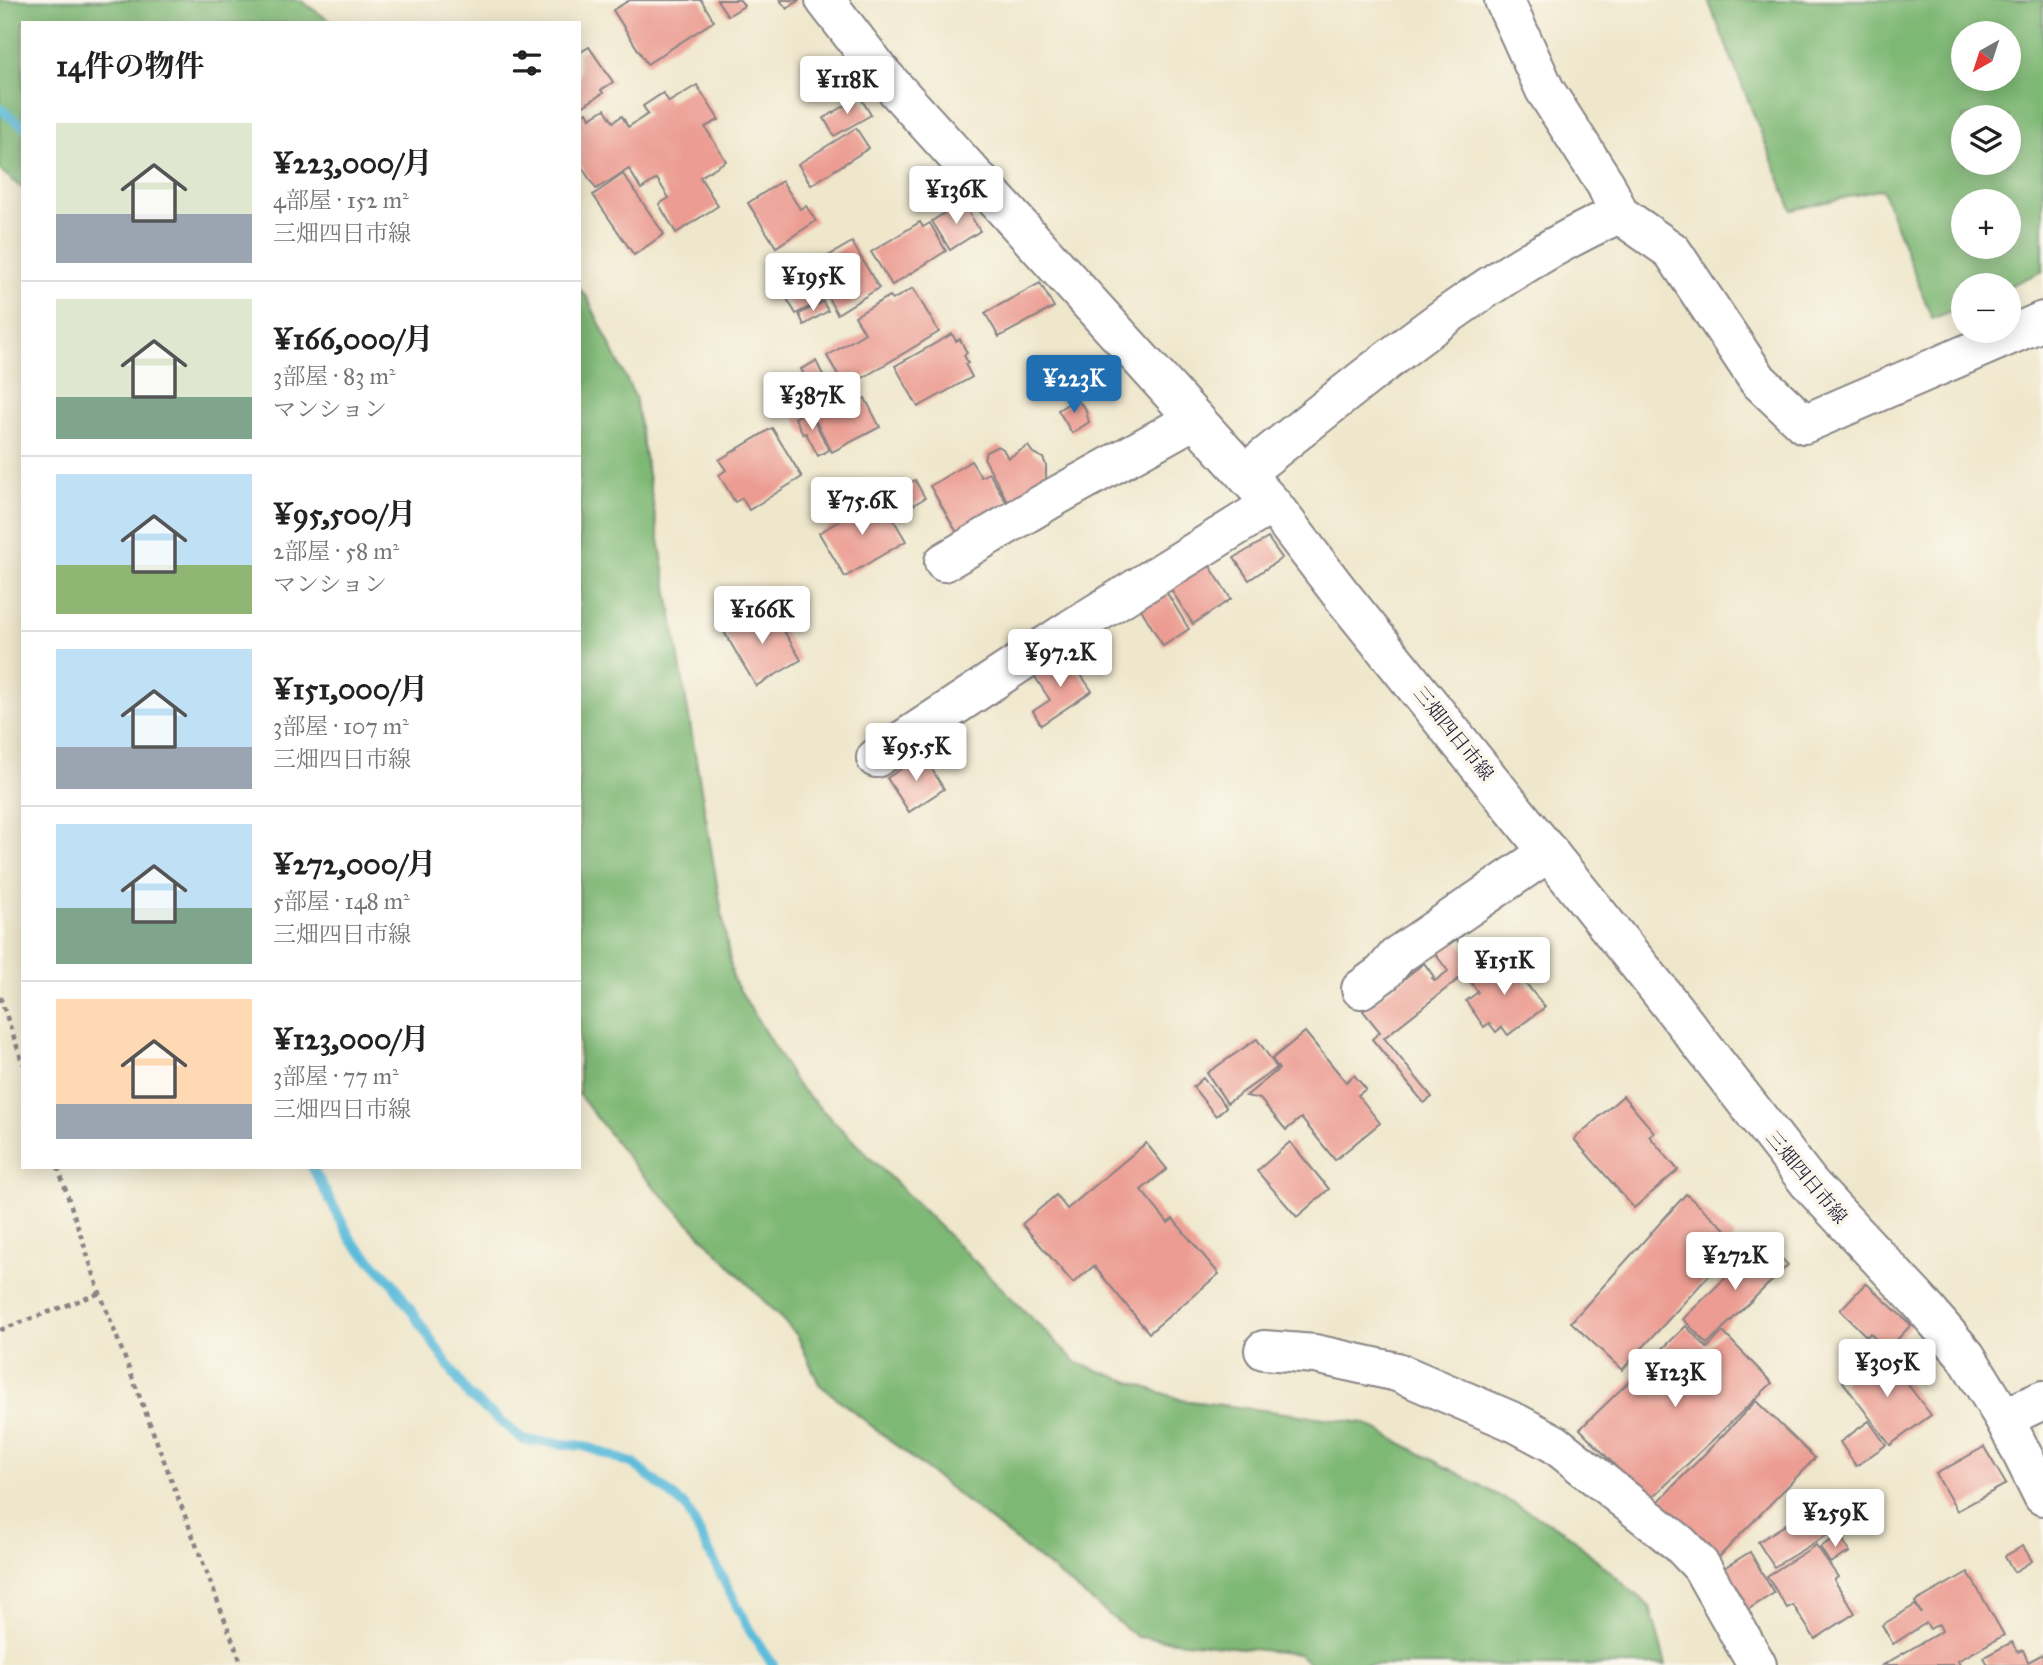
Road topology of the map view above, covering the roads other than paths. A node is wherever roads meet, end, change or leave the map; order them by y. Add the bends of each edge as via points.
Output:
1 (825, 0) edge
2 (1504, 0) edge
3 (1619, 214) junction
4 (2043, 321) edge
5 (1195, 419) junction
6 (1245, 473) junction
7 (1272, 504) junction
8 (944, 562) dead end
9 (876, 758) dead end
10 (1549, 852) junction
11 (1361, 989) dead end
12 (1264, 1350) dead end
13 (2043, 1399) edge
14 (2004, 1418) junction
15 (2043, 1496) edge
16 (1756, 1665) edge

1 - 5 street, 三畑四日市線 via 883,75
2 - 3 street via 1545,90 1606,185
3 - 4 street via 1672,251 1758,380 1804,424
3 - 6 street via 1572,234 1465,302
5 - 6 street, 三畑四日市線
5 - 8 street
6 - 7 street, 三畑四日市線
7 - 9 street
7 - 10 street, 三畑四日市線
10 - 11 street via 1398,955
10 - 14 street, 三畑四日市線 via 1808,1183 1966,1356
12 - 16 street via 1315,1354 1397,1372 1555,1444 1701,1566
13 - 14 street
14 - 15 street, 三畑四日市線

